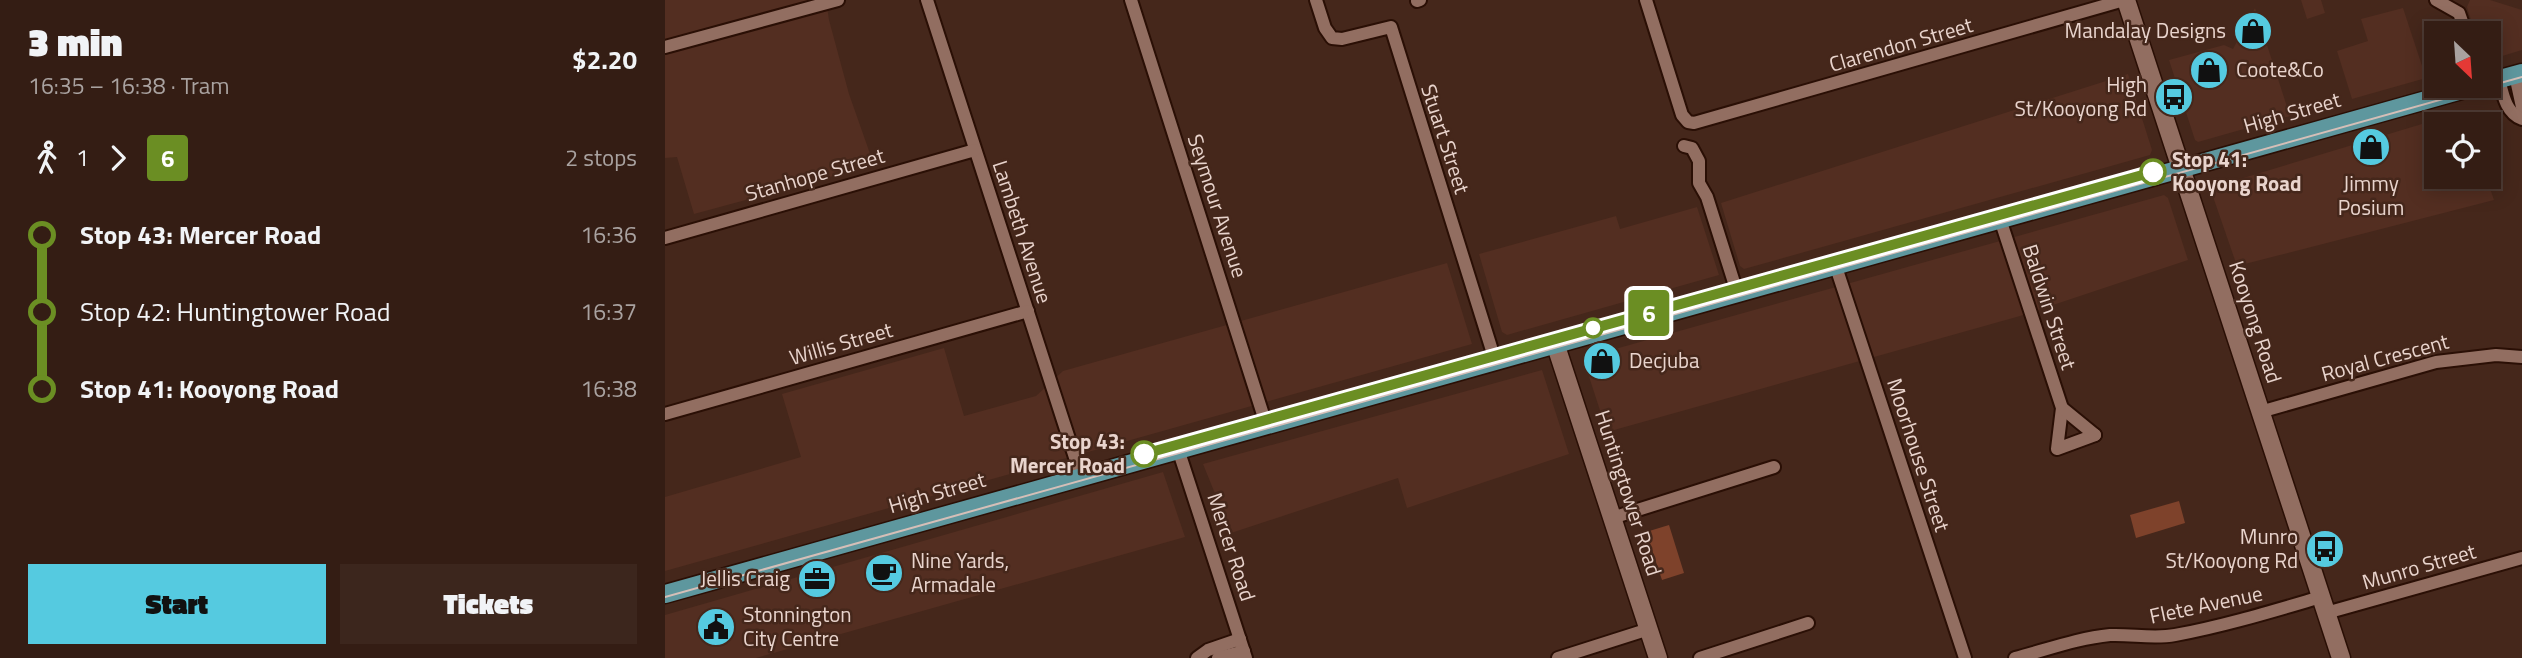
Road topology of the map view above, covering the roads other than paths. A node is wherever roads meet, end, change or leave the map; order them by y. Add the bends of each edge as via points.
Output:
1 (838, 0) edge
2 (927, 0) edge
3 (1131, 0) edge
4 (1316, 0) edge
5 (1646, 0) edge
6 (2125, 0) edge
7 (2436, 0) edge
8 (2462, 21) edge
9 (665, 47) edge
10 (2506, 77) edge
11 (2433, 98) edge
12 (2522, 107) edge
13 (2522, 119) edge
14 (1684, 146) dead end
15 (975, 150) junction
16 (2180, 168) junction
17 (2000, 219) junction
18 (665, 238) edge
19 (1835, 264) junction
20 (1737, 292) junction
21 (1028, 311) junction
22 (1555, 343) junction
23 (2522, 357) edge
24 (1495, 360) junction
25 (2062, 408) dead end
26 (2260, 412) junction
27 (665, 414) edge
28 (1266, 424) junction
29 (1178, 449) junction
30 (1774, 467) dead end
31 (1080, 476) junction
32 (1612, 518) junction
33 (2522, 558) edge
34 (665, 594) edge
35 (2324, 605) junction
36 (1808, 622) dead end
37 (1649, 628) junction
38 (1243, 649) edge
39 (1197, 658) edge
40 (1218, 658) edge
41 (1558, 658) edge
42 (1658, 658) edge
43 (1700, 658) edge
44 (1965, 658) edge
45 (2015, 658) edge
46 (2341, 658) edge

1 - 9 street
2 - 15 street, Lambeth Avenue
3 - 28 street, Seymour Avenue
4 - 24 street, Stuart Street via 1332,38 1391,27
5 - 6 street, Clarendon Street via 1688,122 1716,118
6 - 16 street, Kooyong Road
7 - 8 street via 2459,13
10 - 12 street
10 - 13 street via 2510,111
11 - 16 main road, High Street
14 - 20 street via 1692,148 1699,161 1699,183
15 - 18 street, Stanhope Street
15 - 21 street, Lambeth Avenue
16 - 17 main road, High Street
16 - 26 street, Kooyong Road
17 - 19 main road, High Street
17 - 25 street, Baldwin Street
19 - 20 main road, High Street
19 - 44 street, Moorhouse Street
20 - 22 main road, High Street
21 - 27 street, Willis Street
21 - 31 street, Lambeth Avenue
22 - 24 main road, High Street
22 - 32 street, Huntingtower Road
23 - 26 street, Royal Crescent via 2436,362
24 - 28 main road, High Street
26 - 35 street, Kooyong Road
28 - 29 main road, High Street
29 - 31 main road, High Street
29 - 38 street, Mercer Road
30 - 32 street
31 - 34 main road, High Street
32 - 37 street, Huntingtower Road
33 - 35 street, Munro Street
35 - 45 street, Flete Avenue via 2173,636 2090,638
35 - 46 street, Kooyong Road
36 - 43 street
37 - 41 street
37 - 42 street, Huntingtower Road
38 - 39 street via 1208,650
38 - 40 street

